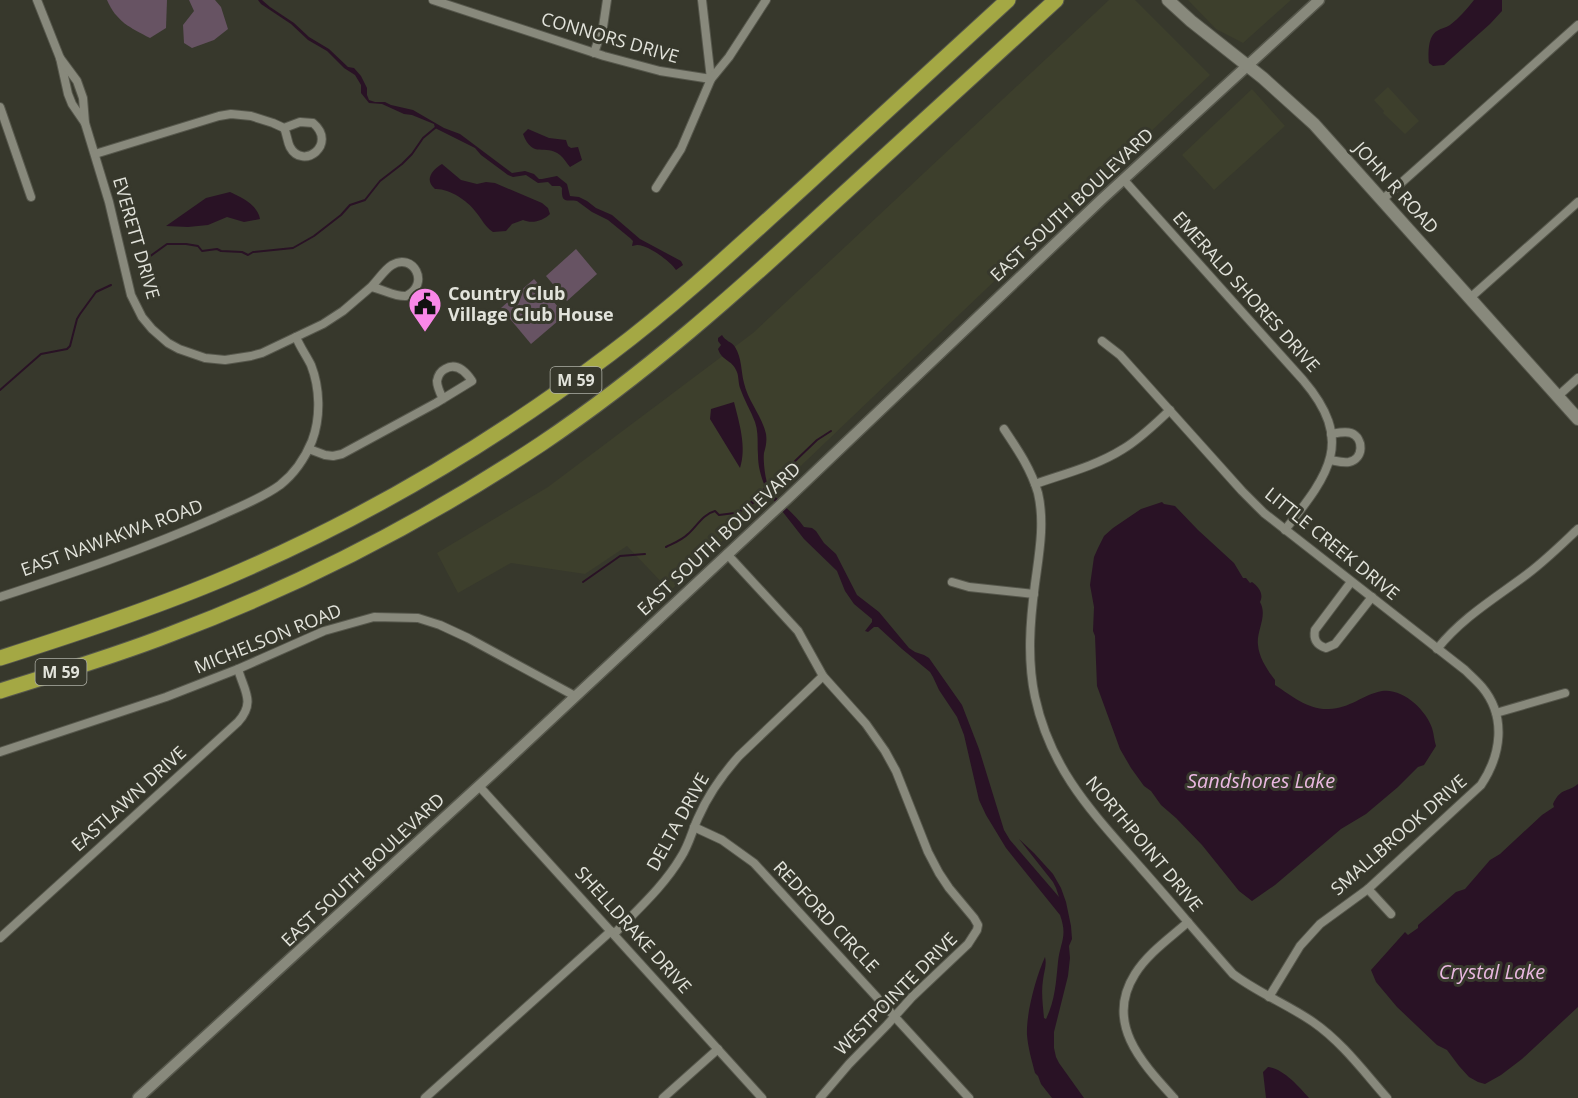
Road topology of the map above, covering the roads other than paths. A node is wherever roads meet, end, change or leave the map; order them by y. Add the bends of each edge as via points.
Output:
1 (36, 0) edge
2 (433, 0) edge
3 (607, 0) edge
4 (702, 0) edge
5 (766, 0) edge
6 (1008, 0) edge
7 (1056, 0) edge
8 (1168, 0) edge
9 (1319, 0) edge
10 (1578, 25) edge
11 (594, 53) junction
12 (1247, 65) junction
13 (711, 80) junction
14 (0, 107) edge
15 (284, 128) junction
16 (95, 154) junction
17 (1123, 179) junction
18 (656, 188) dead end
19 (31, 197) dead end
20 (1382, 200) junction
21 (1578, 202) edge
22 (371, 287) junction
23 (1470, 298) junction
24 (296, 337) junction
25 (1102, 341) dead end
26 (1578, 378) edge
27 (1558, 396) junction
28 (443, 399) dead end
29 (1170, 410) junction
30 (1578, 419) edge
31 (1004, 429) dead end
32 (1331, 434) junction
33 (309, 449) junction
34 (1330, 460) junction
35 (1035, 484) junction
36 (1578, 529) edge
37 (1285, 530) junction
38 (728, 554) junction
39 (952, 582) dead end
40 (1351, 582) junction
41 (1034, 594) junction
42 (0, 595) edge
43 (1372, 597) junction
44 (1437, 649) junction
45 (0, 658) edge
46 (238, 669) junction
47 (823, 676) junction
48 (0, 691) edge
49 (1565, 693) dead end
50 (575, 696) junction
51 (1496, 713) junction
52 (0, 752) edge
53 (479, 786) junction
54 (694, 827) junction
55 (1368, 889) junction
56 (1391, 914) dead end
57 (1188, 922) junction
58 (613, 932) junction
59 (0, 938) edge
60 (1269, 997) junction
61 (895, 1016) junction
62 (718, 1049) junction
63 (138, 1098) edge
64 (424, 1098) edge
65 (663, 1098) edge
66 (762, 1098) edge
67 (820, 1098) edge
68 (969, 1098) edge
69 (1174, 1098) edge
70 (1387, 1098) edge

1 - 16 street, EVERETT DRIVE via 60,58 80,90
2 - 11 street, CONNORS DRIVE
3 - 11 street
4 - 13 street
5 - 13 street
6 - 45 highway, M 59 via 672,305 579,378 496,434 378,504 259,564 120,619
7 - 48 highway, M 59 via 703,321 541,443 427,514 307,577 156,640
8 - 12 main road, JOHN R ROAD
9 - 12 street, EAST SOUTH BOULEVARD
10 - 20 street
11 - 13 street, CONNORS DRIVE
12 - 17 street, EAST SOUTH BOULEVARD
12 - 20 main road, JOHN R ROAD via 1314,124
13 - 18 street via 681,149
14 - 19 street
15 - 15 street via 294,152 310,156 318,150 322,138 313,123 300,122
15 - 16 street via 264,119 231,114
16 - 24 street, EVERETT DRIVE via 131,295 142,317 160,336 192,354 225,360 262,353
17 - 32 street, EMERALD SHORES DRIVE via 1311,390 1325,412
17 - 38 street, EAST SOUTH BOULEVARD
20 - 23 main road, JOHN R ROAD
21 - 23 street
22 - 22 street, EVERETT DRIVE via 406,296 416,289 419,278 411,265 401,262 392,265
22 - 24 street, EVERETT DRIVE via 343,312
23 - 27 main road, JOHN R ROAD
24 - 33 street, EAST NAWAKWA ROAD via 316,383 318,416
25 - 29 street, LITTLE CREEK DRIVE
26 - 27 street
27 - 30 main road, JOHN R ROAD
28 - 33 street via 342,454 325,455
29 - 35 street via 1116,453
29 - 37 street, LITTLE CREEK DRIVE via 1247,496
31 - 35 street, NORTHPOINT DRIVE
32 - 34 street, EMERALD SHORES DRIVE
32 - 34 street via 1351,433 1361,449 1353,461
33 - 42 street, EAST NAWAKWA ROAD via 279,486 255,499 149,546
34 - 37 street, EMERALD SHORES DRIVE via 1321,482
35 - 41 street, NORTHPOINT DRIVE via 1041,516
36 - 44 street via 1537,567 1471,614
37 - 40 street, LITTLE CREEK DRIVE
38 - 47 street, WESTPOINTE DRIVE via 798,631
38 - 50 street, EAST SOUTH BOULEVARD
39 - 41 street
40 - 43 street, LITTLE CREEK DRIVE
40 - 43 street via 1315,630 1320,646 1335,644
41 - 57 street, NORTHPOINT DRIVE via 1032,680 1050,744 1080,797
43 - 44 street, LITTLE CREEK DRIVE
44 - 51 street, LITTLE CREEK DRIVE via 1482,687
46 - 50 street, MICHELSON ROAD via 348,624 374,617 418,618 468,638
46 - 52 street, MICHELSON ROAD
46 - 59 street, EASTLAWN DRIVE via 248,701 238,722
47 - 54 street, DELTA DRIVE via 726,770
47 - 61 street, WESTPOINTE DRIVE via 880,744 896,771 939,873 978,925 968,944
49 - 51 street
50 - 53 street, EAST SOUTH BOULEVARD
51 - 55 street, SMALLBROOK DRIVE via 1497,752 1481,786
53 - 58 street, SHELLDRAKE DRIVE
53 - 63 street, EAST SOUTH BOULEVARD
54 - 58 street, DELTA DRIVE via 669,876
54 - 61 street, REDFORD CIRCLE via 722,840 754,863
55 - 56 street
55 - 60 street, SMALLBROOK DRIVE via 1308,936
57 - 60 street, NORTHPOINT DRIVE via 1233,974
57 - 69 street via 1143,963 1130,984 1125,1004 1125,1025 1134,1050
58 - 62 street, SHELLDRAKE DRIVE
58 - 64 street, DELTA DRIVE
60 - 70 street, NORTHPOINT DRIVE via 1329,1034
61 - 67 street, WESTPOINTE DRIVE
61 - 68 street, REDFORD CIRCLE
62 - 65 street
62 - 66 street, SHELLDRAKE DRIVE

